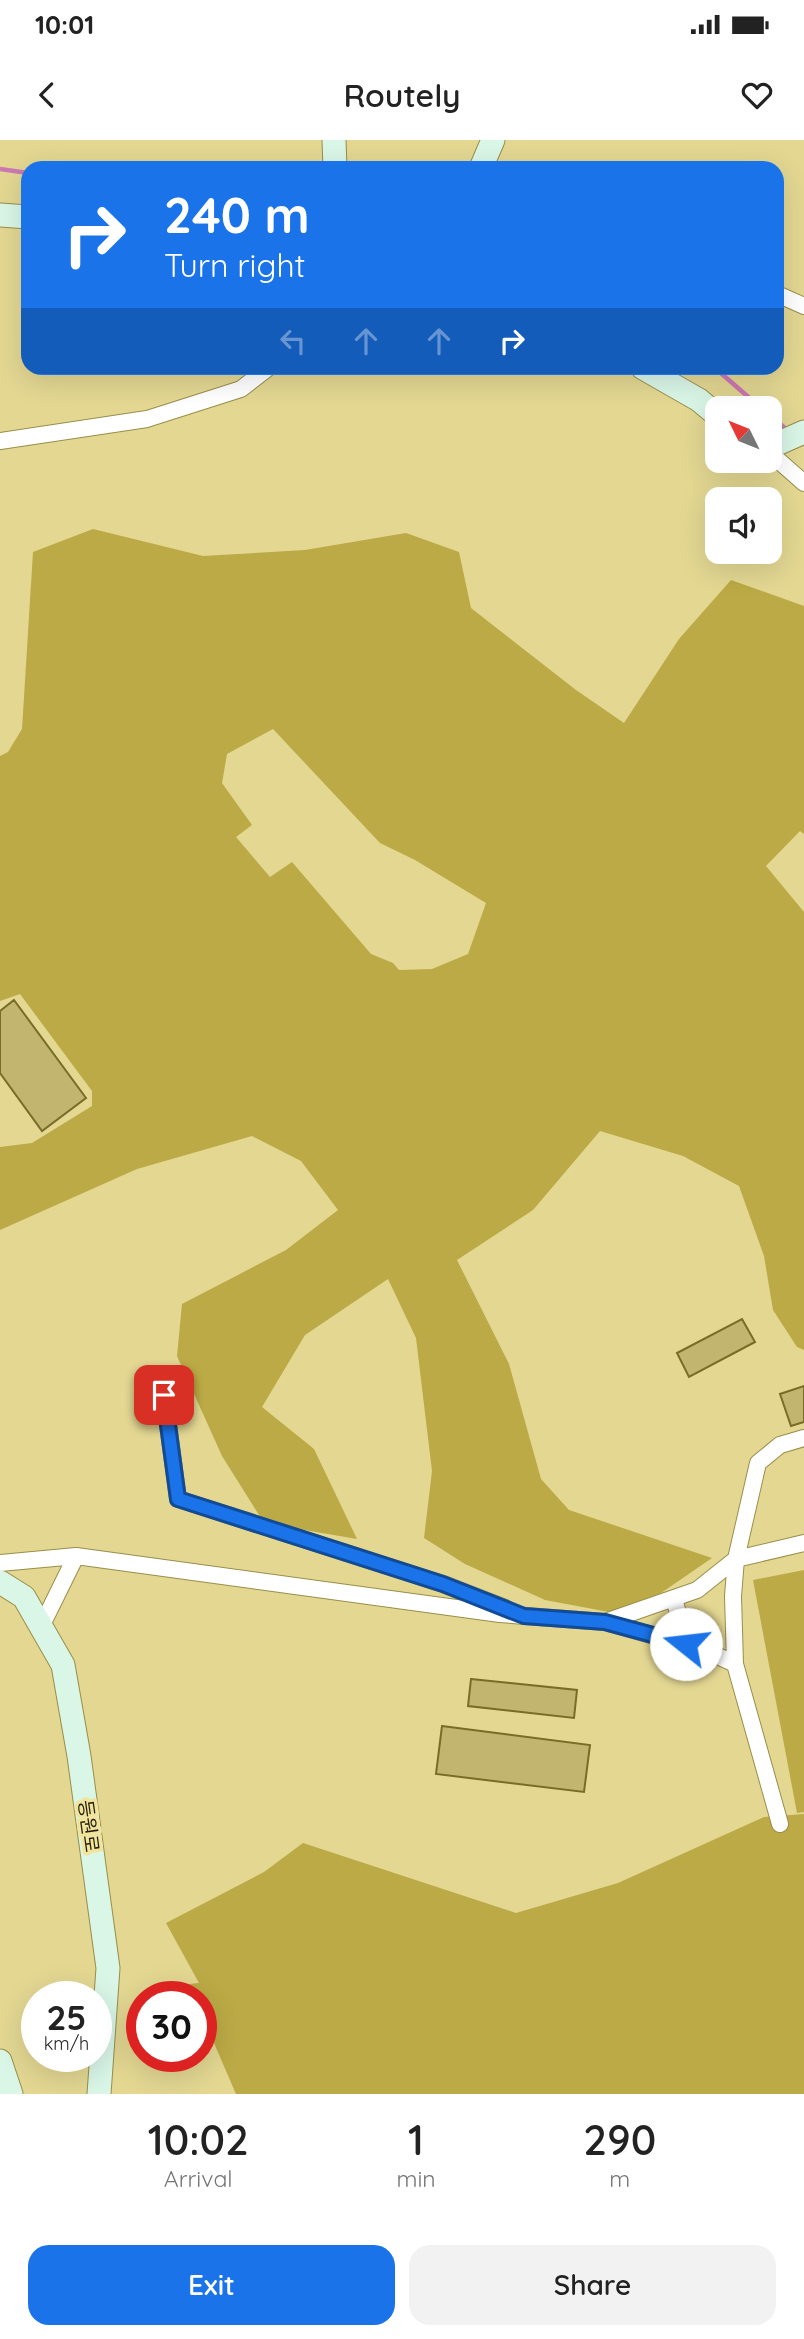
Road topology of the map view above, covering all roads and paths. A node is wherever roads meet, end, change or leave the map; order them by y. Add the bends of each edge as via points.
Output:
1 (334, 140) edge
2 (493, 140) edge
3 (335, 161) edge
4 (484, 161) edge
5 (0, 215) edge
6 (21, 217) edge
7 (784, 298) edge
8 (804, 306) edge
9 (259, 375) edge
10 (655, 375) edge
11 (705, 405) edge
12 (804, 432) edge
13 (0, 441) edge
14 (782, 442) edge
15 (782, 464) edge
16 (804, 483) edge
17 (164, 1395) dead end
18 (804, 1438) edge
19 (804, 1543) edge
20 (76, 1556) junction
21 (736, 1559) junction
22 (0, 1563) edge
23 (0, 1581) edge
24 (699, 1588) junction
25 (733, 1596) junction
26 (674, 1598) junction
27 (524, 1616) junction
28 (605, 1622) junction
29 (41, 1627) junction
30 (686, 1644) junction
31 (735, 1664) junction
32 (780, 1824) dead end
33 (0, 2061) edge
34 (11, 2094) edge
35 (99, 2094) edge

1 - 3 street
2 - 4 street
5 - 6 street
7 - 8 street
9 - 13 street via 241,389 147,419
10 - 11 street
12 - 14 street
15 - 16 street
17 - 27 street via 178,1499 443,1584
18 - 21 street via 780,1445 758,1463
19 - 21 street
20 - 22 street
20 - 27 street
20 - 29 street
21 - 24 street
21 - 25 street
23 - 29 street, 등원로 via 24,1597
24 - 25 street
24 - 26 street
25 - 31 street
26 - 28 street
26 - 30 street
27 - 28 street
28 - 30 street
29 - 35 street, 등원로 via 63,1665 106,1955
30 - 31 street
31 - 32 street
33 - 34 street

